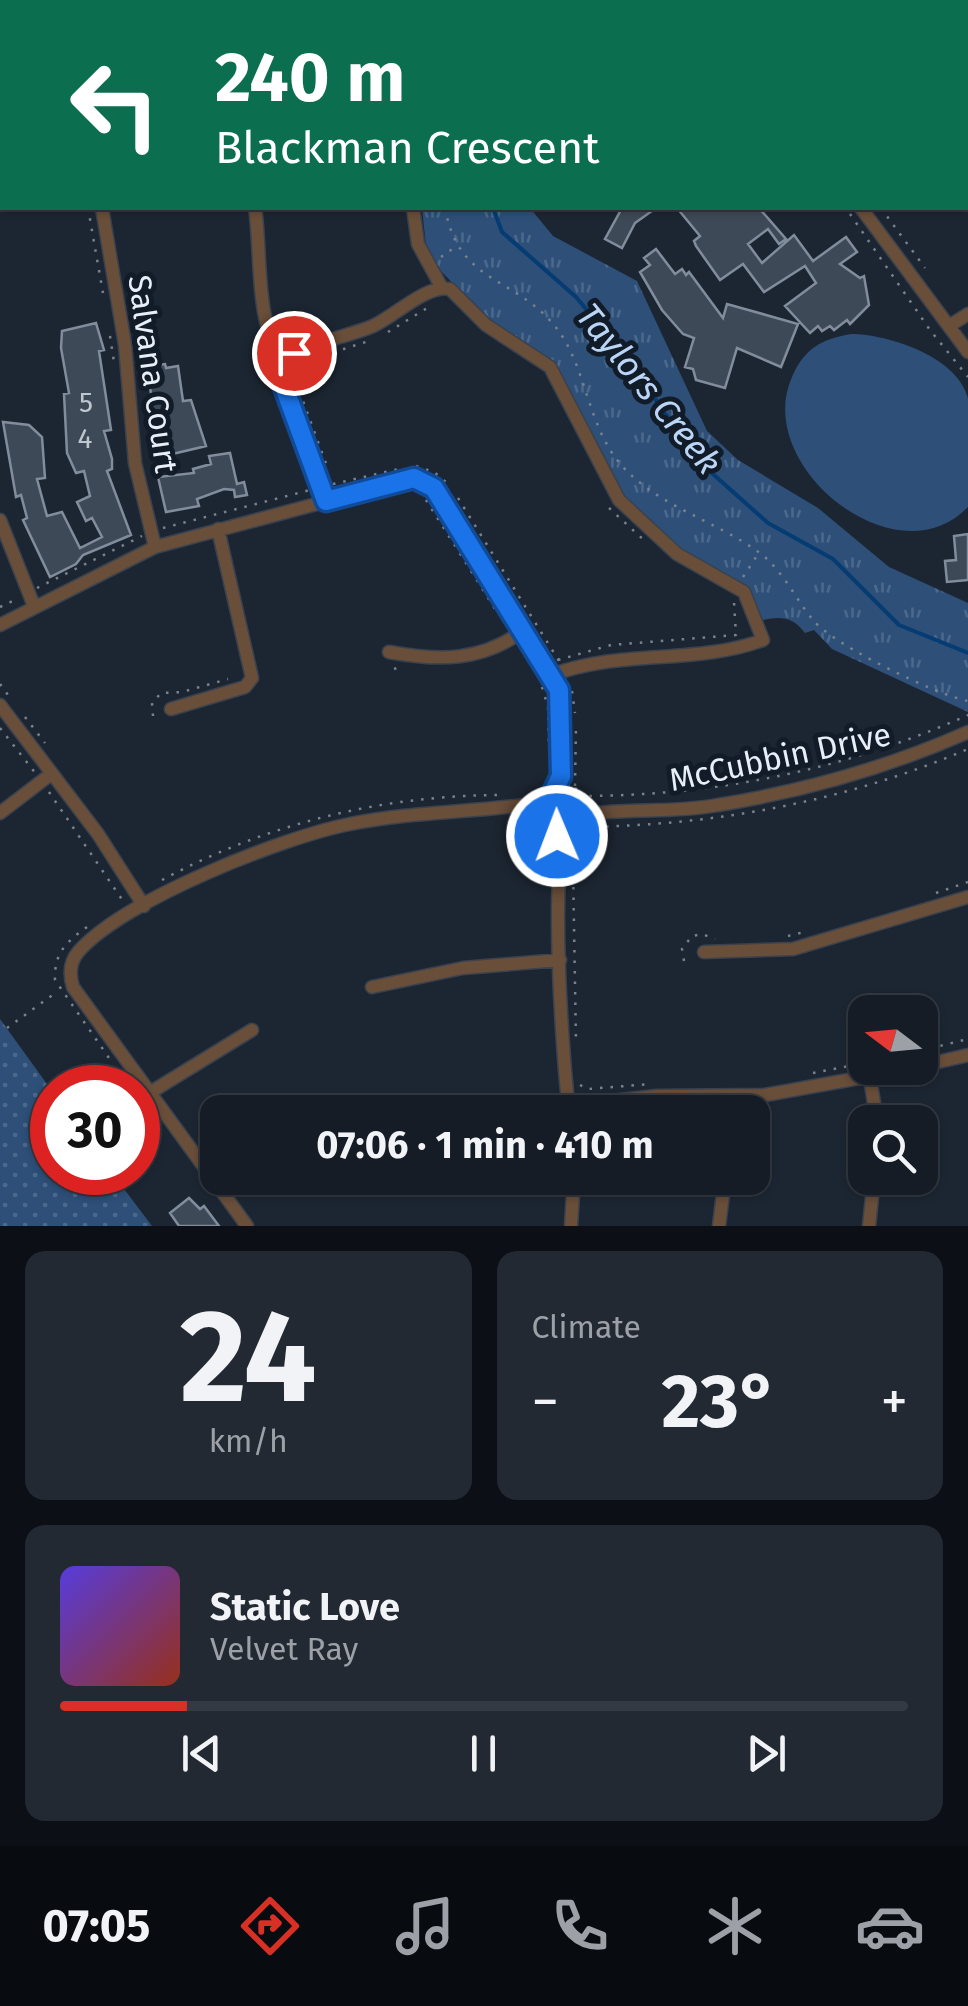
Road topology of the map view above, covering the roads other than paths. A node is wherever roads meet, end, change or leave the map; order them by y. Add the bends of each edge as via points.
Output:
1 (102, 210) edge
2 (255, 210) edge
3 (413, 210) edge
4 (856, 210) edge
5 (441, 294) junction
6 (968, 318) edge
7 (951, 329) junction
8 (968, 352) edge
9 (293, 363) junction
10 (327, 491) junction
11 (0, 520) edge
12 (218, 529) junction
13 (149, 538) junction
14 (32, 599) junction
15 (0, 625) edge
16 (524, 630) junction
17 (388, 652) dead end
18 (554, 672) junction
19 (0, 704) edge
20 (171, 709) dead end
21 (968, 732) edge
22 (46, 778) junction
23 (550, 800) junction
24 (570, 803) junction
25 (517, 808) junction
26 (0, 813) edge
27 (548, 819) junction
28 (567, 852) junction
29 (968, 896) edge
30 (140, 900) junction
31 (704, 952) dead end
32 (560, 960) junction
33 (372, 987) dead end
34 (252, 1030) dead end
35 (968, 1055) edge
36 (938, 1062) edge
37 (131, 1065) edge
38 (848, 1082) edge
39 (160, 1086) edge
40 (568, 1095) edge
41 (770, 1097) edge
42 (160, 1105) edge
43 (573, 1195) edge
44 (723, 1195) edge
45 (872, 1195) edge
46 (247, 1226) edge
47 (571, 1226) edge
48 (719, 1226) edge
49 (869, 1226) edge

1 - 13 street, Salvana Court
2 - 9 street via 273,349
3 - 5 street via 416,239
4 - 7 street
5 - 9 street
5 - 18 street via 456,293 486,324 550,366 630,513 677,554 749,599 768,637 737,648 592,661
6 - 7 street
7 - 8 street
9 - 10 street via 280,376
10 - 12 street
10 - 16 street via 414,478 428,484
11 - 14 street
12 - 13 street
12 - 20 street via 252,678
13 - 14 street
14 - 15 street
16 - 17 street via 468,657
16 - 18 street
18 - 24 street
19 - 22 street
21 - 24 street, McCubbin Drive via 858,773 718,806 598,811
22 - 26 street
22 - 30 street via 98,834
23 - 24 street via 559,796
23 - 25 street
23 - 27 street
24 - 27 street via 558,825
24 - 28 street
25 - 27 street
25 - 30 street via 345,825
27 - 28 street
28 - 32 street
29 - 31 street via 792,950
30 - 37 street via 74,958 70,971 73,987
32 - 33 street via 463,968
32 - 40 street
34 - 39 street
35 - 36 street
38 - 41 street
42 - 46 street
43 - 47 street
44 - 48 street
45 - 49 street

